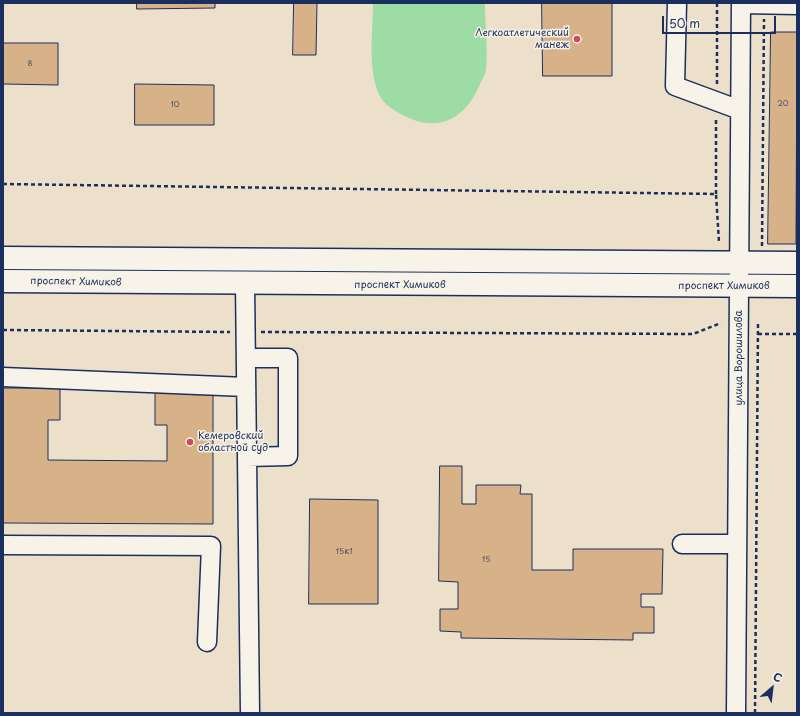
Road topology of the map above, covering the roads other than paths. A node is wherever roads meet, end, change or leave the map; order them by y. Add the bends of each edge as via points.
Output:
1 (677, 3) edge
2 (741, 3) edge
3 (797, 5) edge
4 (740, 110) junction
5 (3, 258) edge
6 (740, 262) junction
7 (797, 263) edge
8 (3, 281) edge
9 (245, 283) junction
10 (739, 286) junction
11 (797, 286) edge
12 (247, 358) junction
13 (3, 377) edge
14 (246, 387) junction
15 (247, 457) junction
16 (682, 544) dead end
17 (737, 544) junction
18 (3, 545) edge
19 (207, 642) dead end
20 (250, 713) edge
21 (736, 713) edge

1 - 4 street via 674,86
2 - 3 street
2 - 4 street, улица Ворошилова
4 - 6 street, улица Ворошилова
5 - 6 main road
6 - 7 main road
6 - 10 street, улица Ворошилова
8 - 9 main road, проспект Химиков
9 - 10 main road, проспект Химиков
9 - 12 street
10 - 11 main road, проспект Химиков
10 - 17 street, улица Ворошилова
12 - 14 street
12 - 15 street via 288,358 288,456
13 - 14 street
14 - 15 street
15 - 20 street
16 - 17 street
17 - 21 street, улица Ворошилова
18 - 19 street via 211,546

